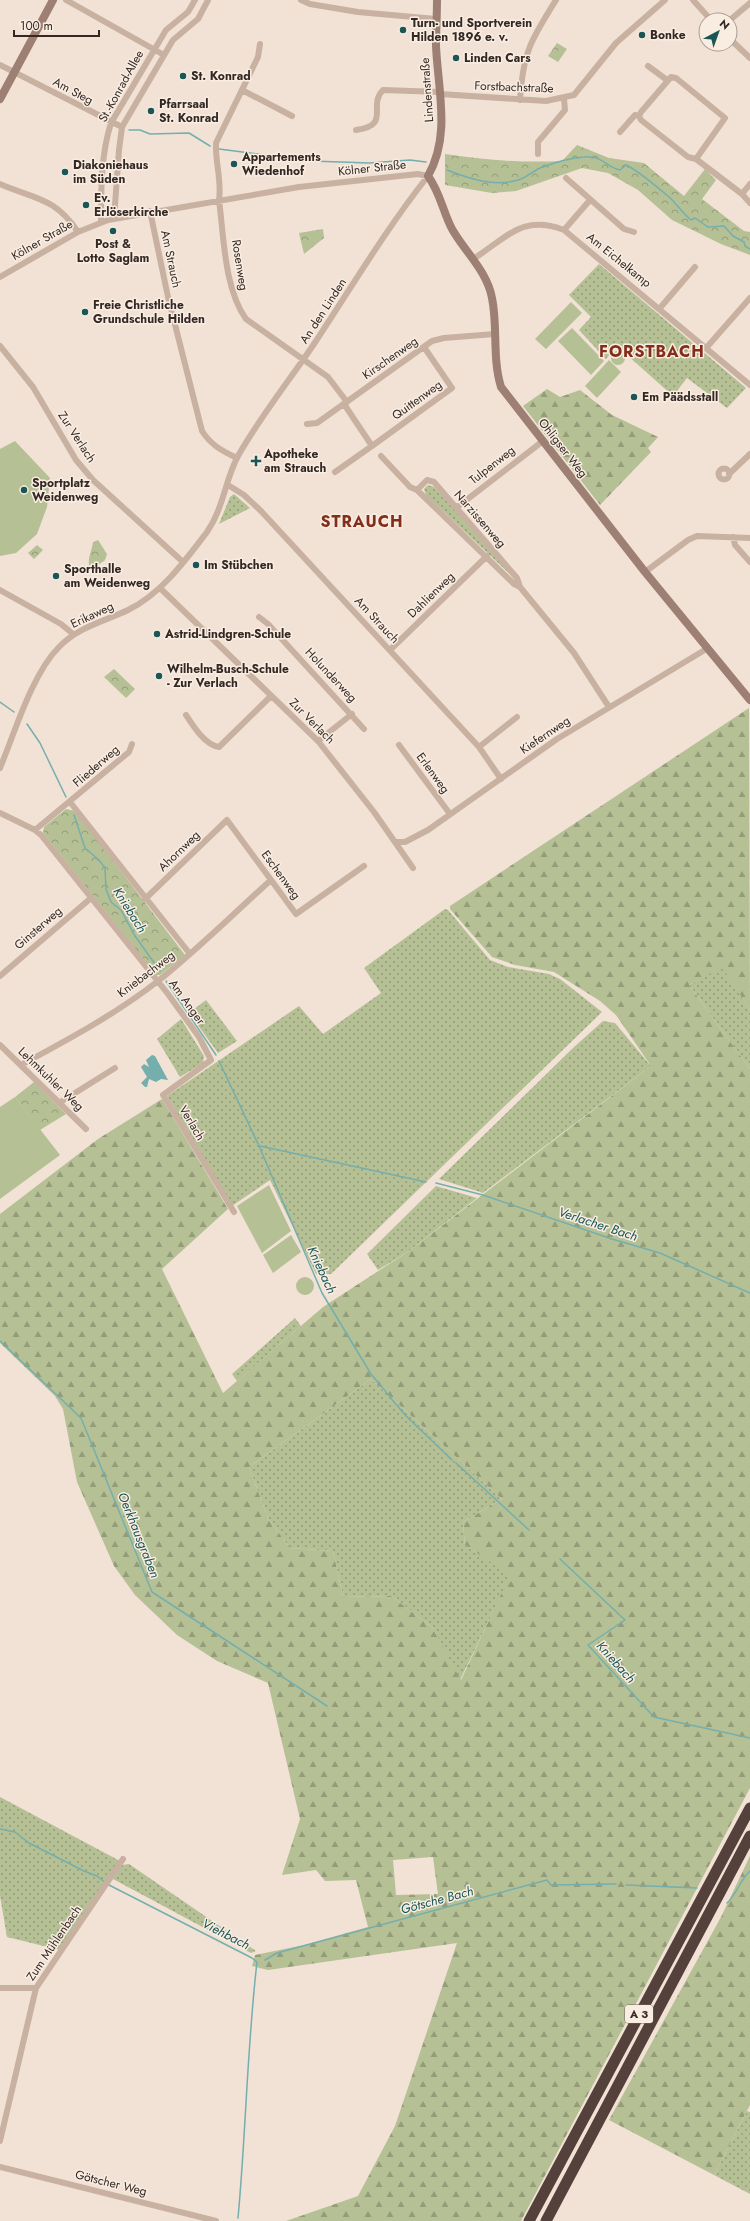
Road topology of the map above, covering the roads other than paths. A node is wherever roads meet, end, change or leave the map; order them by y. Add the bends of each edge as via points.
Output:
1 (53, 0) edge
2 (66, 0) edge
3 (195, 0) edge
4 (208, 0) edge
5 (301, 0) edge
6 (437, 0) edge
7 (556, 0) edge
8 (665, 0) edge
9 (693, 0) edge
10 (750, 3) edge
11 (704, 12) edge
12 (738, 13) edge
13 (436, 19) junction
14 (260, 44) dead end
15 (738, 47) edge
16 (154, 48) junction
17 (164, 54) junction
18 (750, 58) edge
19 (0, 65) edge
20 (648, 66) dead end
21 (14, 72) junction
22 (666, 80) junction
23 (242, 90) junction
24 (440, 93) junction
25 (0, 99) edge
26 (564, 99) junction
27 (520, 100) junction
28 (292, 116) dead end
29 (639, 116) junction
30 (111, 123) junction
31 (122, 128) junction
32 (356, 130) dead end
33 (620, 132) dead end
34 (538, 154) dead end
35 (696, 159) junction
36 (428, 176) junction
37 (566, 178) dead end
38 (0, 184) edge
39 (750, 184) edge
40 (742, 194) junction
41 (219, 200) junction
42 (590, 200) junction
43 (750, 203) edge
44 (150, 211) junction
45 (114, 219) junction
46 (101, 222) junction
47 (564, 230) junction
48 (78, 232) junction
49 (634, 232) dead end
50 (473, 259) junction
51 (695, 267) dead end
52 (0, 277) edge
53 (750, 298) edge
54 (660, 308) junction
55 (495, 334) junction
56 (0, 346) edge
57 (424, 347) junction
58 (707, 347) junction
59 (304, 359) junction
60 (750, 385) edge
61 (345, 403) junction
62 (307, 424) dead end
63 (543, 441) junction
64 (372, 446) junction
65 (750, 454) edge
66 (381, 456) dead end
67 (237, 458) junction
68 (335, 472) dead end
69 (729, 474) dead end
70 (228, 486) junction
71 (417, 490) junction
72 (456, 508) junction
73 (733, 537) junction
74 (750, 538) edge
75 (487, 556) junction
76 (183, 562) junction
77 (750, 562) edge
78 (645, 572) junction
79 (520, 587) junction
80 (160, 588) junction
81 (0, 590) edge
82 (259, 617) dead end
83 (73, 634) junction
84 (708, 648) junction
85 (390, 650) junction
86 (271, 696) junction
87 (750, 700) edge
88 (609, 707) junction
89 (352, 714) junction
90 (186, 715) dead end
91 (517, 717) dead end
92 (364, 729) dead end
93 (318, 741) junction
94 (132, 744) dead end
95 (399, 745) dead end
96 (479, 746) junction
97 (0, 768) edge
98 (501, 779) junction
99 (70, 802) junction
100 (0, 813) edge
101 (450, 814) junction
102 (227, 820) joint
103 (35, 830) junction
104 (396, 842) junction
105 (364, 866) dead end
106 (413, 868) dead end
107 (270, 880) junction
108 (91, 898) junction
109 (145, 899) junction
110 (190, 954) junction
111 (0, 976) edge
112 (158, 981) junction
113 (0, 1045) edge
114 (211, 1060) joint
115 (21, 1065) junction
116 (115, 1068) dead end
117 (59, 1103) junction
118 (86, 1129) dead end
119 (234, 1212) dead end
120 (750, 1808) edge
121 (750, 1836) edge
122 (123, 1859) dead end
123 (0, 1988) edge
124 (36, 1988) junction
125 (0, 2141) edge
126 (0, 2167) edge
127 (216, 2221) edge
128 (529, 2221) edge
129 (546, 2221) edge

1 - 21 street
2 - 16 street
3 - 16 street, St.-Konrad-Allee via 188,12 168,27
4 - 17 street, St.-Konrad-Allee via 198,19 173,40
5 - 13 street via 310,4 377,14
6 - 13 street, Lindenstraße
7 - 27 street via 528,48 522,70
8 - 26 street, Forstbachstraße via 616,43 574,95
9 - 11 street
10 - 12 street
13 - 24 street, Lindenstraße
14 - 23 street, Rosenweg via 258,57
15 - 18 street
16 - 17 street
16 - 30 street, St.-Konrad-Allee
17 - 31 street, St.-Konrad-Allee
19 - 21 street, Am Steg
20 - 22 street
21 - 25 street
21 - 30 street, Am Steg
22 - 29 street
22 - 35 street via 676,78 725,118
23 - 28 street
23 - 41 street, Rosenweg via 216,143 221,189
24 - 27 street, Forstbachstraße
24 - 32 street, Forstbachstraße via 383,90 374,123 369,128
24 - 36 street, Lindenstraße via 440,145 436,161
26 - 27 street, Forstbachstraße
26 - 34 street via 565,110 538,142
29 - 33 street via 635,115
29 - 35 street via 688,157
30 - 31 street, Am Steg
30 - 46 street, St.-Konrad-Allee via 106,139
31 - 45 street, St.-Konrad-Allee
35 - 40 street
36 - 41 street, Kölner Straße via 418,174 299,187
36 - 50 street, Ohligser Weg via 453,230
36 - 59 street, An den Linden
37 - 42 street
38 - 48 street via 57,207
39 - 40 street
40 - 43 street
41 - 44 street, Kölner Straße
41 - 59 street, Rosenweg via 232,294 238,308 246,319
42 - 47 street
42 - 49 street via 624,229
44 - 45 street, Kölner Straße
44 - 67 street, Am Strauch via 168,297 202,431 215,447
45 - 46 street, Kölner Straße
46 - 48 street, Kölner Straße
47 - 50 street, Am Eichelkamp via 553,226 530,224 515,229
47 - 54 street, Am Eichelkamp
48 - 52 street, Kölner Straße
50 - 55 street, Ohligser Weg via 489,285
51 - 54 street
53 - 58 street
54 - 58 street, Am Eichelkamp
55 - 57 street, Kirschenweg via 444,338 432,341
55 - 63 street, Ohligser Weg via 496,364 501,387
56 - 76 street, Zur Verlach via 33,387 76,460 93,480
57 - 61 street, Kirschenweg
57 - 64 street, Quittenweg via 452,388
58 - 60 street, Am Eichelkamp
59 - 61 street, Rosenweg via 330,380
59 - 67 street, An den Linden
61 - 62 street, Kirschenweg via 317,423
61 - 64 street
63 - 72 street, Tulpenweg
63 - 78 street, Ohligser Weg
64 - 68 street, Quittenweg
65 - 69 street
66 - 71 street, Narzissenweg via 410,487
67 - 70 street, Erikaweg
70 - 76 street, Erikaweg via 213,522
70 - 85 street, Am Strauch via 244,495 261,511
71 - 72 street, Narzissenweg via 427,480 431,480
71 - 75 street, Narzissenweg
72 - 79 street, Narzissenweg via 517,578
73 - 74 street
73 - 77 street via 735,545
73 - 78 street via 696,536
75 - 79 street, Narzissenweg
75 - 85 street, Dahlienweg
76 - 80 street, Erikaweg
78 - 84 street, Ohligser Weg
79 - 88 street, Narzissenweg via 574,653
80 - 83 street, Erikaweg via 128,610
80 - 86 street, Zur Verlach
81 - 83 street via 61,624
82 - 89 street, Holunderweg
83 - 97 street, Erikaweg via 57,648 40,672
84 - 87 street, Ohligser Weg
84 - 88 street, Kiefernweg
85 - 96 street, Am Strauch
86 - 90 street via 219,747 213,746
86 - 93 street, Zur Verlach
88 - 98 street, Kiefernweg via 557,739
89 - 92 street, Holunderweg
89 - 93 street, Holunderweg
91 - 96 street
93 - 104 street, Zur Verlach
94 - 99 street, Fliederweg via 129,752
95 - 101 street, Erlenweg
96 - 98 street, Am Strauch
98 - 101 street, Kiefernweg
99 - 103 street
99 - 109 street
100 - 103 street, Am Anger
101 - 104 street, Kiefernweg via 405,842
102 - 107 street, Eschenweg
102 - 109 street, Ahornweg
103 - 108 street, Am Anger
104 - 106 street, Zur Verlach
105 - 107 street, Eschenweg via 296,914
107 - 110 street, Kniebachweg
108 - 111 street, Ginsterweg
108 - 112 street, Am Anger
109 - 110 street
110 - 112 street, Kniebachweg
112 - 114 street, Am Anger via 199,1037
112 - 115 street, Kniebachweg via 112,1012
113 - 115 street, Lehmkuhler Weg
114 - 119 street, Verlach via 163,1095
115 - 117 street, Lehmkuhler Weg
116 - 117 street
117 - 118 street, Lehmkuhler Weg
120 - 128 highway, A 3
121 - 129 highway, A 3
122 - 124 street, Zum Mühlenbach
123 - 124 street
124 - 125 street, Zum Mühlenbach
126 - 127 street, Götscher Weg

